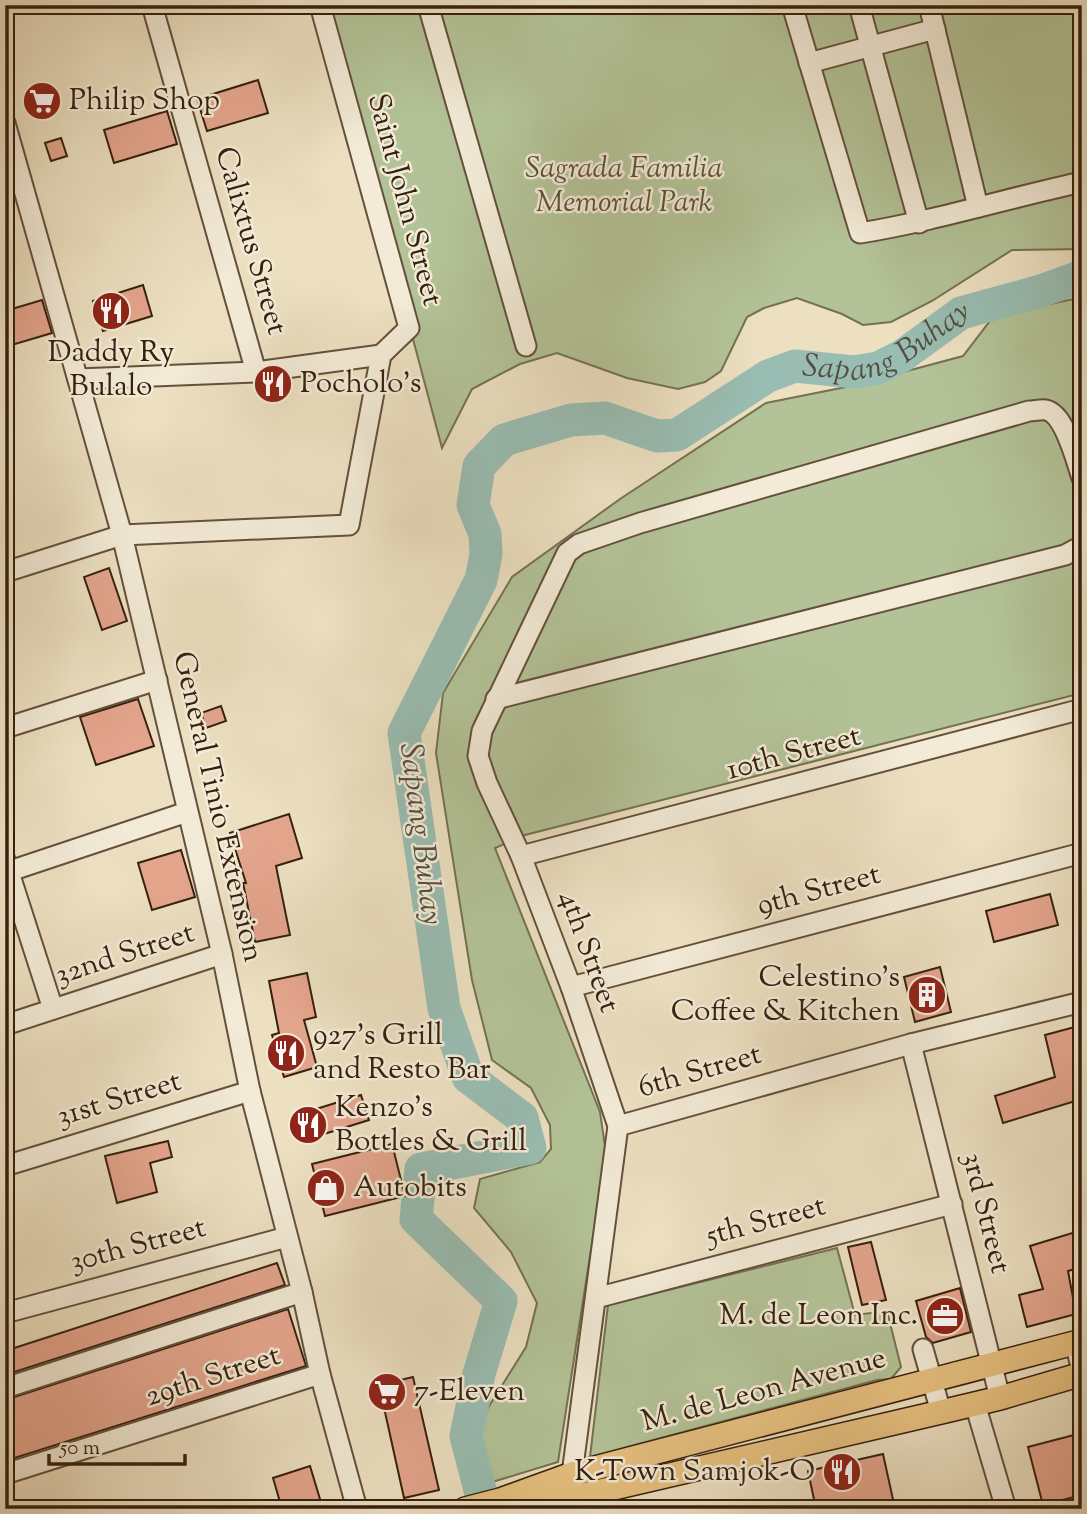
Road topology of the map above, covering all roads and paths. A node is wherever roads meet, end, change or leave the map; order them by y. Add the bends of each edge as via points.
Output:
1 (152, 5) edge
2 (320, 5) edge
3 (429, 5) edge
4 (792, 5) edge
5 (859, 5) edge
6 (929, 5) edge
7 (935, 29) junction
8 (870, 46) junction
9 (809, 63) junction
10 (5, 123) edge
11 (1082, 182) edge
12 (978, 207) junction
13 (919, 223) junction
14 (526, 346) dead end
15 (381, 355) junction
16 (256, 372) junction
17 (78, 379) junction
18 (1082, 478) edge
19 (122, 535) junction
20 (1082, 546) edge
21 (5, 572) edge
22 (157, 680) junction
23 (496, 699) junction
24 (1082, 709) edge
25 (5, 727) edge
26 (187, 812) junction
27 (1082, 852) edge
28 (521, 856) junction
29 (7, 866) edge
30 (222, 954) junction
31 (571, 987) junction
32 (1082, 1002) edge
33 (52, 1010) junction
34 (5, 1025) edge
35 (911, 1044) junction
36 (250, 1091) junction
37 (618, 1126) junction
38 (5, 1166) edge
39 (952, 1203) junction
40 (287, 1237) junction
41 (302, 1292) junction
42 (596, 1298) junction
43 (5, 1313) edge
44 (1078, 1341) edge
45 (923, 1349) dead end
46 (992, 1363) junction
47 (1082, 1372) edge
48 (320, 1374) junction
49 (931, 1380) junction
50 (5, 1388) edge
51 (1000, 1398) junction
52 (975, 1404) junction
53 (941, 1412) junction
54 (5, 1474) edge
55 (576, 1493) edge
56 (503, 1504) edge
57 (357, 1509) edge
58 (465, 1509) edge
59 (1006, 1509) edge

1 - 16 street, Calixtus Street
2 - 15 street, Saint John Street via 409,328
3 - 14 street
4 - 9 street
5 - 8 street
6 - 7 street
7 - 8 street
7 - 12 street
8 - 9 street
8 - 13 street
9 - 13 street via 860,233
10 - 17 street, General Tinio Extension
11 - 12 street
12 - 13 street
15 - 16 street, Calixtus Street
15 - 19 street via 349,525
16 - 17 street, Calixtus Street
17 - 19 street, General Tinio Extension
18 - 23 street, 4th Street via 1058,417 1046,410 1029,411 579,544 567,553
19 - 21 street
19 - 22 street, General Tinio Extension
20 - 23 street via 1065,555
22 - 25 street
22 - 26 street, General Tinio Extension
23 - 28 street, 4th Street via 482,731 478,755
24 - 28 street, 10th Street
26 - 29 street
26 - 30 street, General Tinio Extension
27 - 31 street, 9th Street
28 - 31 street, 4th Street
29 - 33 street
30 - 33 street, 32nd Street
30 - 36 street, General Tinio Extension
31 - 37 street, 4th Street
32 - 35 street, 6th Street
33 - 34 street, 32nd Street
35 - 37 street, 6th Street
35 - 39 street, 3rd Street
36 - 38 street, 31st Street
36 - 40 street, General Tinio Extension
37 - 42 street, 4th Street
39 - 42 street, 5th Street
39 - 46 street, 3rd Street
40 - 41 street, General Tinio Extension
40 - 43 street, 30th Street
41 - 48 street, General Tinio Extension
41 - 50 street
42 - 55 street, 4th Street
44 - 46 main road, M. de Leon Avenue
44 - 47 street
45 - 49 street
46 - 49 main road, M. de Leon Avenue
46 - 51 street, 3rd Street
47 - 51 main road, M. de Leon Avenue
48 - 54 street, 29th Street
48 - 57 street, General Tinio Extension
49 - 53 street
49 - 55 main road, M. de Leon Avenue
51 - 52 main road, M. de Leon Avenue
52 - 53 main road, M. de Leon Avenue
52 - 59 street
53 - 55 main road, M. de Leon Avenue
55 - 56 main road, M. de Leon Avenue
56 - 58 main road, M. de Leon Avenue

